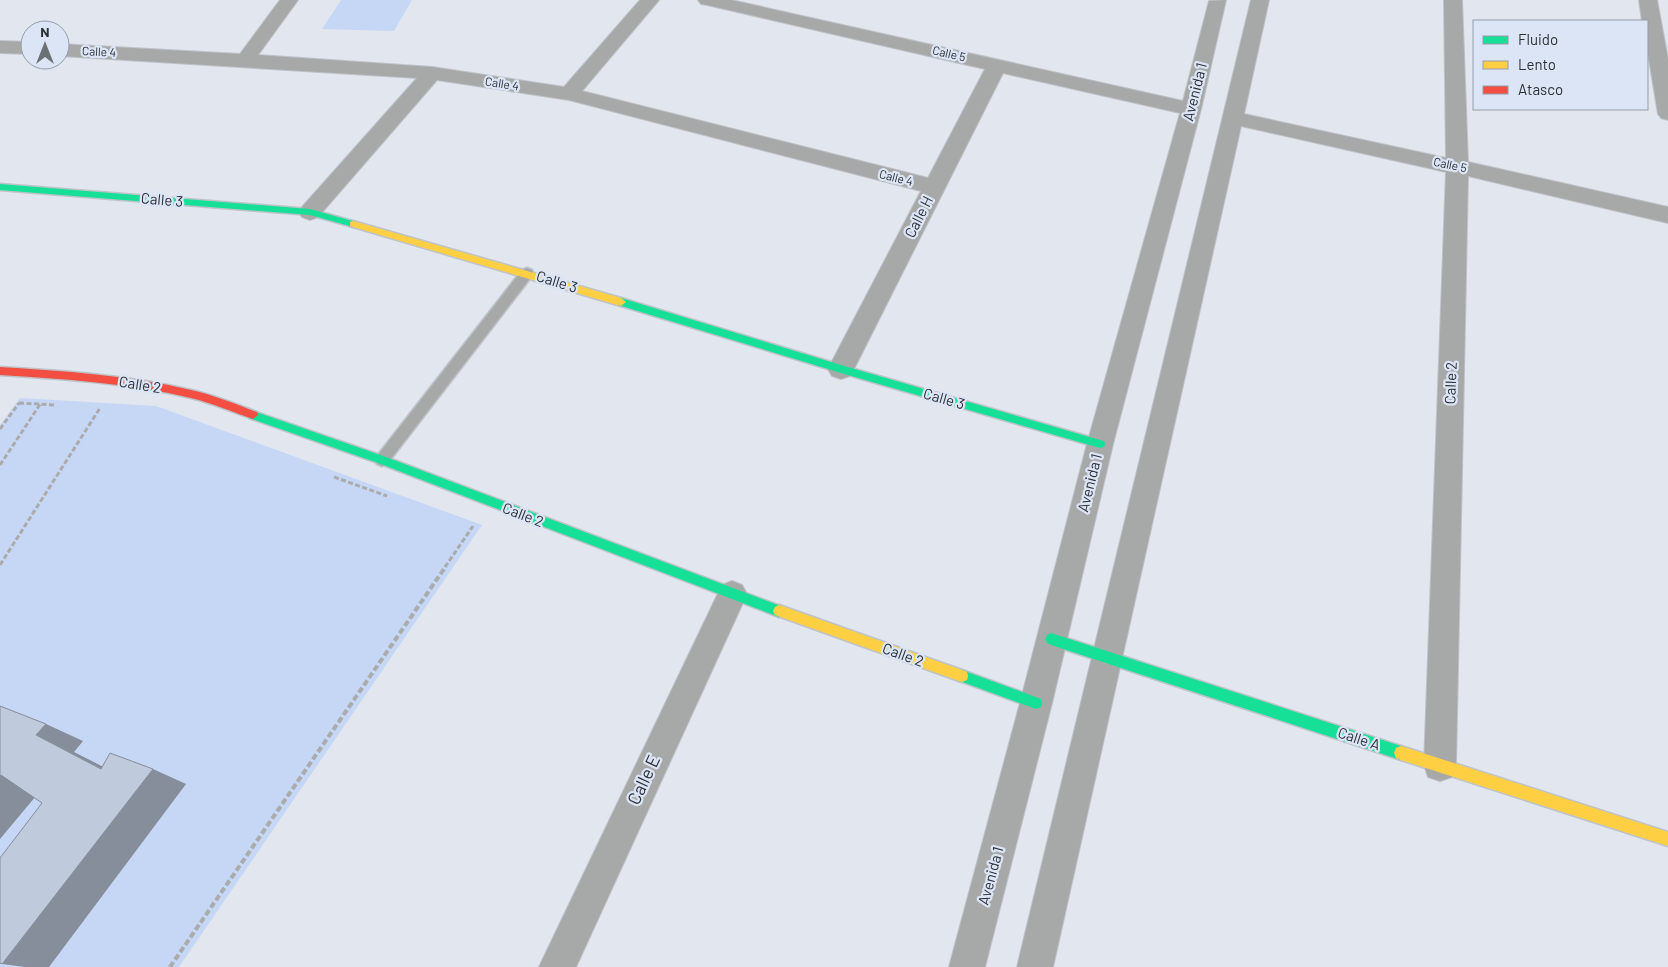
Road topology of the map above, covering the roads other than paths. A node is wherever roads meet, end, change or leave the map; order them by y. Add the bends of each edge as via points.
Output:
1 (289, 0) edge
2 (650, 0) edge
3 (707, 0) edge
4 (1453, 0) edge
5 (1648, 0) edge
6 (1237, 3) edge
7 (0, 47) edge
8 (20, 48) edge
9 (70, 51) edge
10 (245, 60) junction
11 (997, 65) junction
12 (1664, 69) edge
13 (432, 73) junction
14 (569, 94) junction
15 (1191, 109) junction
16 (1668, 114) edge
17 (1232, 118) junction
18 (1457, 167) junction
19 (0, 187) edge
20 (934, 187) junction
21 (310, 212) junction
22 (1668, 216) edge
23 (528, 273) junction
24 (841, 369) junction
25 (0, 371) edge
26 (1100, 444) junction
27 (382, 460) junction
28 (732, 594) junction
29 (1051, 639) junction
30 (1107, 657) junction
31 (1036, 703) junction
32 (1440, 765) junction
33 (1668, 839) edge
34 (557, 967) edge
35 (967, 967) edge
36 (1035, 967) edge

1 - 10 street
2 - 14 street
3 - 11 street, Calle 5
4 - 18 street, Calle 2
5 - 12 street
6 - 15 street, Avenida 1
6 - 17 street, Avenida 1
7 - 8 street
9 - 10 street, Calle 4
10 - 13 street, Calle 4
11 - 15 street, Calle 5
11 - 20 street, Calle H
12 - 16 street
13 - 14 street, Calle 4
13 - 21 street
14 - 20 street, Calle 4
15 - 26 street, Avenida 1
17 - 18 street, Calle 5
17 - 30 street, Avenida 1
18 - 22 street, Calle 5
18 - 32 street, Calle 2
19 - 21 street, Calle 3
20 - 24 street, Calle H
21 - 23 street, Calle 3
23 - 24 street, Calle 3
23 - 27 lane
24 - 26 street, Calle 3
25 - 27 street, Calle 2 via 133,383 192,394
26 - 29 street, Avenida 1
27 - 28 street, Calle 2
28 - 31 street, Calle 2
28 - 34 street, Calle E
29 - 30 street, Calle A
29 - 31 street, Avenida 1
30 - 32 street, Calle A
30 - 36 street, Avenida 1
31 - 35 street, Avenida 1
32 - 33 street, Calle A

